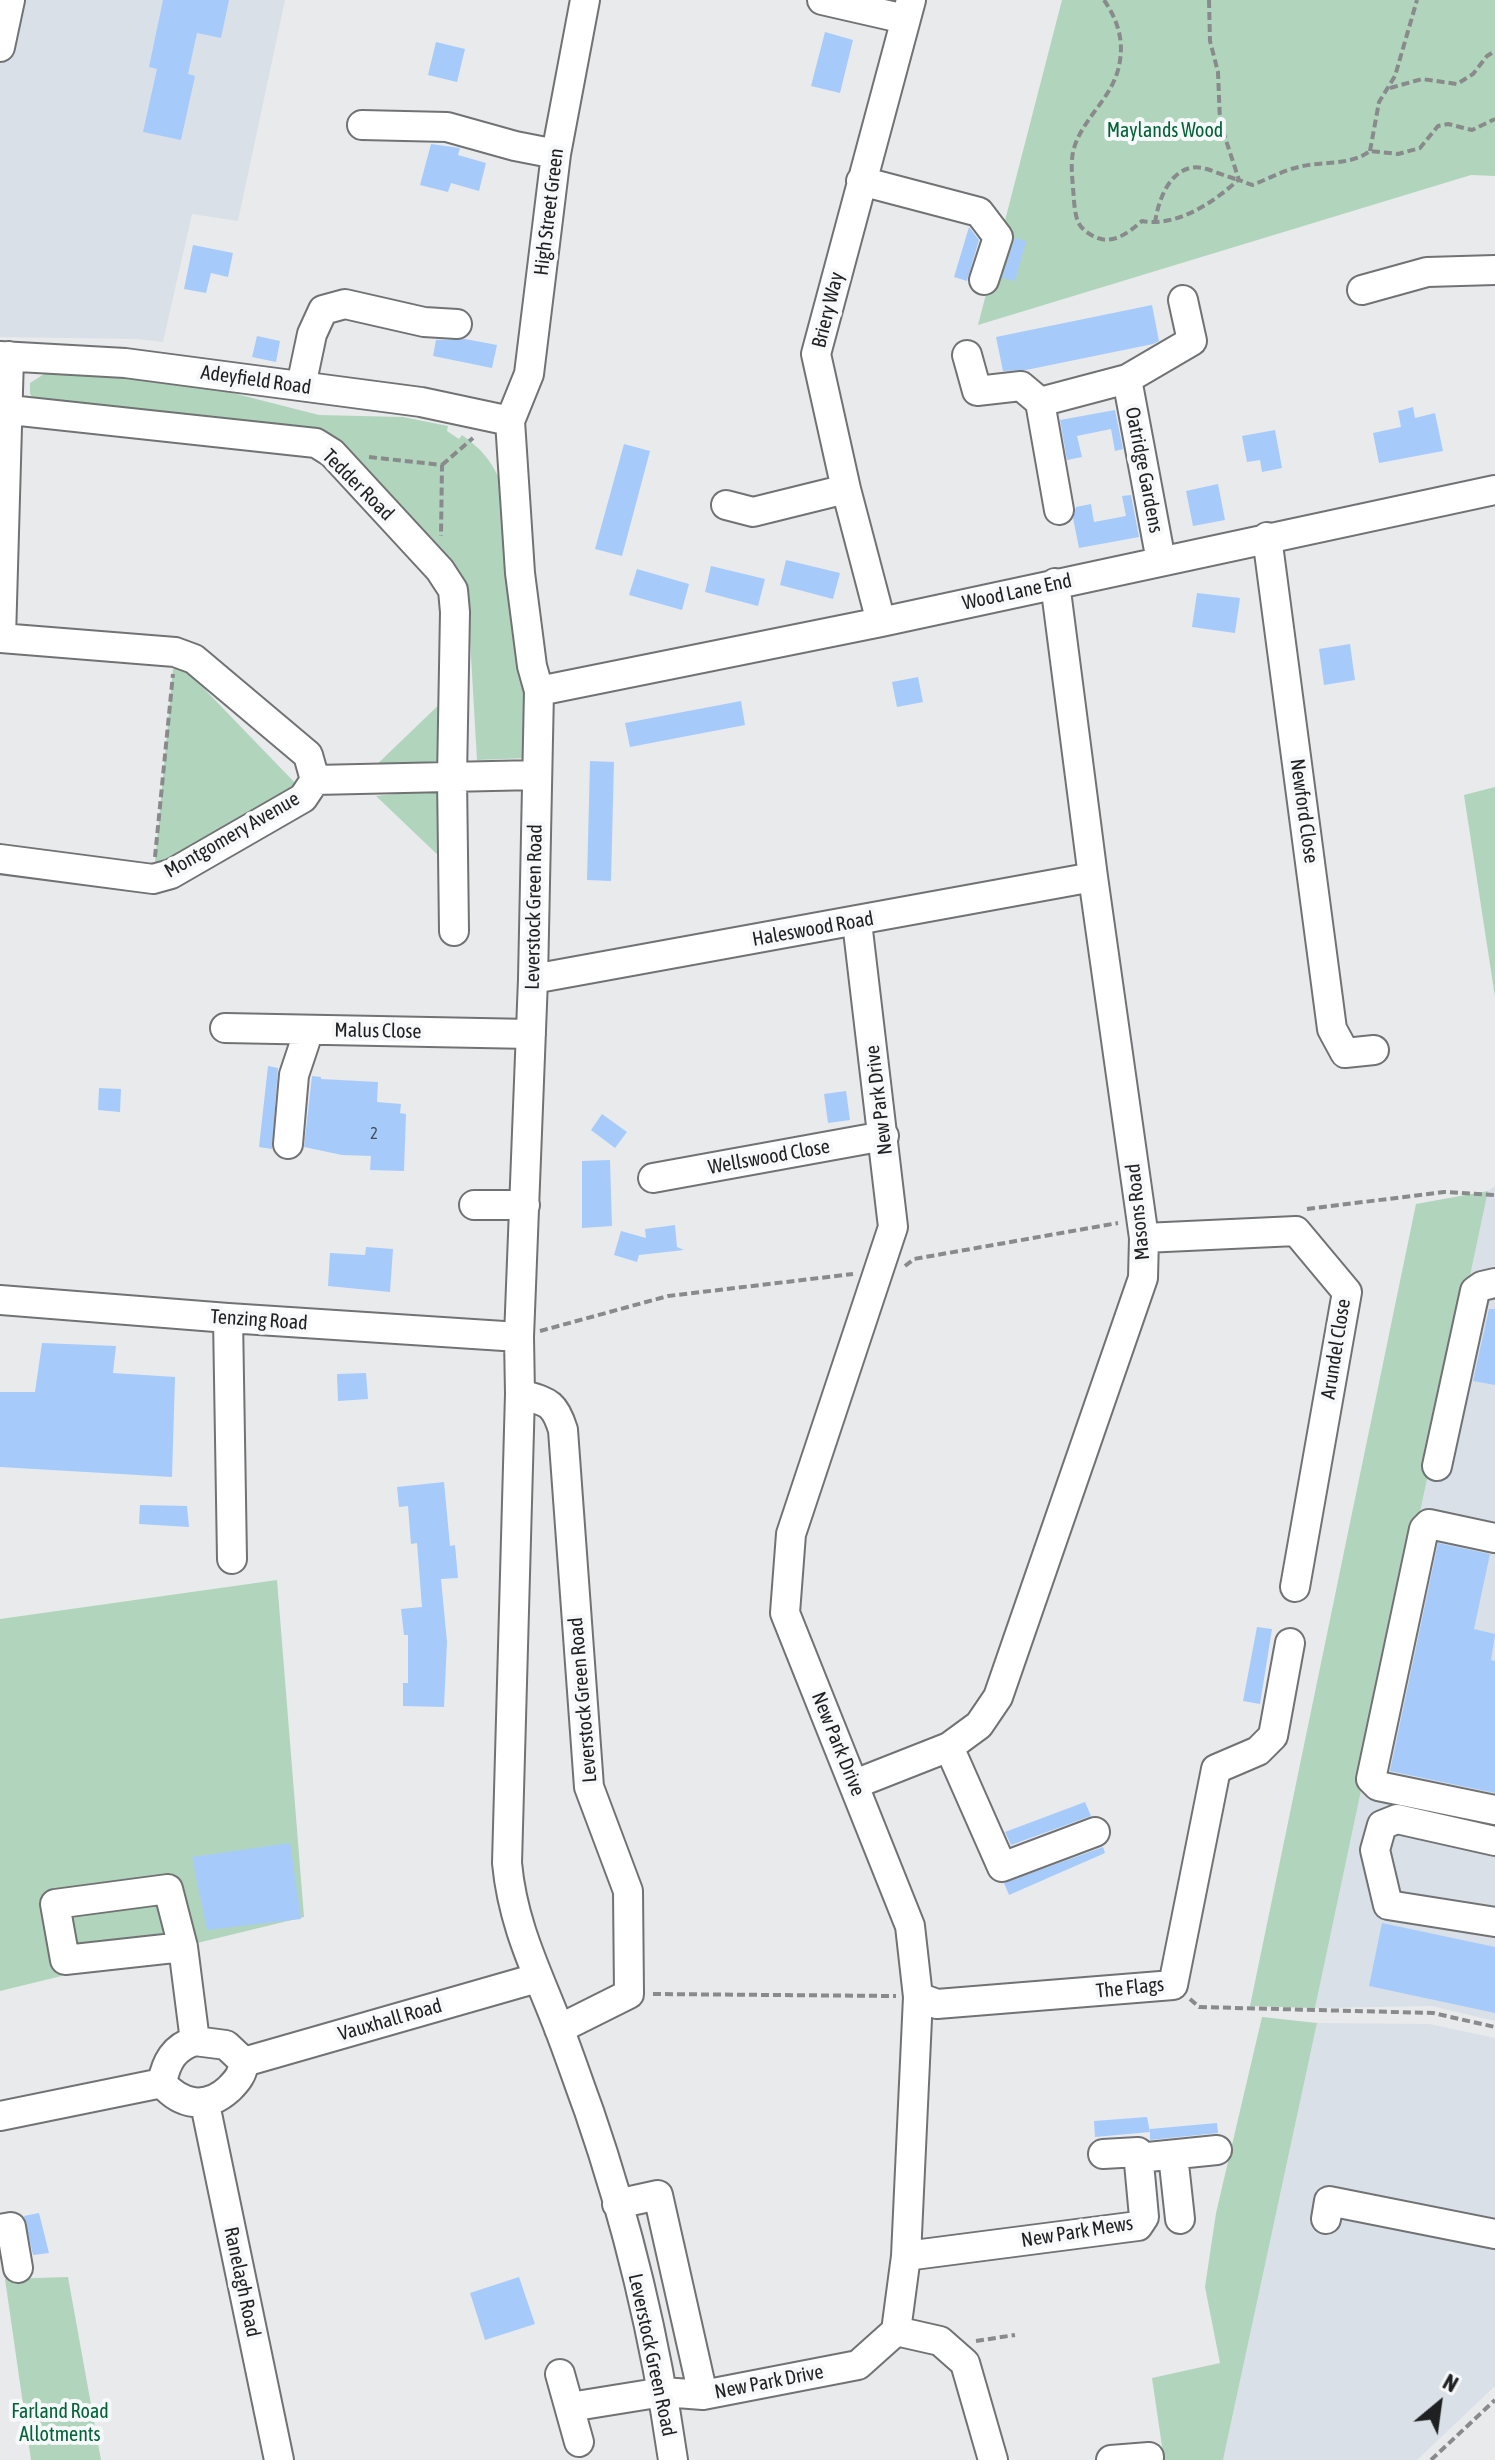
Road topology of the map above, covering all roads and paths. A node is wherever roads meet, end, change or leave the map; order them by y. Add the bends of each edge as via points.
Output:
1 (10, 0) edge
2 (585, 0) edge
3 (822, 0) edge
4 (1104, 0) edge
5 (1209, 0) edge
6 (1417, 0) edge
7 (908, 10) edge
8 (0, 47) edge
9 (1495, 51) edge
10 (1388, 88) junction
11 (1495, 119) edge
12 (362, 125) dead end
13 (1370, 151) junction
14 (556, 154) junction
15 (1239, 180) junction
16 (861, 181) junction
17 (1155, 223) junction
18 (1495, 270) edge
19 (984, 280) dead end
20 (1362, 290) dead end
21 (1183, 300) dead end
22 (457, 324) dead end
23 (967, 355) dead end
24 (5, 356) edge
25 (1127, 379) junction
26 (301, 386) junction
27 (1040, 402) junction
28 (4, 409) edge
29 (510, 421) junction
30 (332, 453) junction
31 (442, 465) junction
32 (846, 489) junction
33 (1495, 490) edge
34 (726, 505) dead end
35 (1059, 510) dead end
36 (1267, 537) junction
37 (1161, 561) junction
38 (440, 570) junction
39 (1055, 583) junction
40 (881, 622) junction
41 (0, 638) edge
42 (175, 652) junction
43 (539, 691) junction
44 (537, 775) junction
45 (452, 777) junction
46 (315, 780) junction
47 (0, 859) edge
48 (1093, 877) junction
49 (153, 879) junction
50 (857, 922) junction
51 (454, 931) dead end
52 (533, 979) junction
53 (225, 1028) dead end
54 (309, 1030) junction
55 (531, 1034) junction
56 (1374, 1050) dead end
57 (884, 1136) junction
58 (288, 1144) dead end
59 (653, 1178) dead end
60 (1495, 1195) edge
61 (474, 1205) dead end
62 (525, 1205) junction
63 (1304, 1209) dead end
64 (1143, 1229) junction
65 (875, 1280) junction
66 (1495, 1283) edge
67 (0, 1300) edge
68 (228, 1318) junction
69 (519, 1337) junction
70 (520, 1394) junction
71 (1437, 1466) dead end
72 (1495, 1538) edge
73 (232, 1559) dead end
74 (1295, 1587) dead end
75 (1290, 1643) dead end
76 (949, 1747) junction
77 (855, 1784) junction
78 (1495, 1810) edge
79 (1095, 1832) dead end
80 (1495, 1841) edge
81 (1495, 1922) edge
82 (183, 1947) dead end
83 (537, 1978) junction
84 (1173, 1985) junction
85 (629, 1994) junction
86 (918, 1997) junction
87 (1495, 2027) edge
88 (559, 2029) junction
89 (195, 2041) junction
90 (244, 2062) junction
91 (162, 2083) junction
92 (205, 2104) junction
93 (0, 2116) edge
94 (1217, 2150) dead end
95 (1103, 2154) dead end
96 (1173, 2155) junction
97 (1138, 2158) junction
98 (617, 2204) junction
99 (1180, 2219) dead end
100 (1326, 2219) dead end
101 (0, 2229) edge
102 (1495, 2234) edge
103 (906, 2256) junction
104 (18, 2268) dead end
105 (896, 2331) junction
106 (1015, 2335) dead end
107 (946, 2346) junction
108 (560, 2374) dead end
109 (663, 2392) junction
110 (703, 2395) junction
111 (1495, 2400) edge
112 (570, 2407) junction
113 (579, 2442) dead end
114 (1149, 2457) dead end
115 (279, 2460) edge
116 (673, 2460) edge
117 (993, 2460) edge
118 (1111, 2460) edge
119 (1431, 2460) edge

1 - 8 street
2 - 14 street, High Street Green
3 - 7 street
4 - 17 path via 1119,24 1120,57 1108,95 1075,144 1071,165 1077,221 1101,241 1112,241 1142,221
5 - 15 path via 1220,122
6 - 10 path
7 - 16 street, Briery Way
9 - 10 path via 1457,84 1422,79
10 - 13 path via 1379,102
11 - 13 path via 1472,130 1438,126 1420,148 1398,154
12 - 14 street via 447,127
13 - 15 path via 1359,159 1293,168 1252,185
14 - 29 street, High Street Green via 529,374
15 - 17 path via 1195,210
15 - 17 path via 1202,168 1186,169 1164,192
16 - 19 street via 979,212 998,237
16 - 32 street, Briery Way via 816,354
18 - 20 street via 1427,272
21 - 25 street, Oatridge Gardens via 1192,341
22 - 26 street via 345,304 323,310
23 - 27 street via 977,391 1021,386
24 - 26 street, Adeyfield Road via 125,363
24 - 28 street, Montgomery Avenue
25 - 27 street, Oatridge Gardens
25 - 37 street, Oatridge Gardens
26 - 29 street, Adeyfield Road via 421,402
27 - 35 street
28 - 30 street, Tedder Road via 316,443
28 - 41 street, Montgomery Avenue
29 - 31 path via 470,439
29 - 43 street, Leverstock Green Road via 520,573
30 - 31 path
30 - 38 street, Tedder Road
31 - 38 path
32 - 34 street via 753,512
32 - 40 street, Briery Way
33 - 36 street, Wood Lane End
36 - 37 street, Wood Lane End
36 - 56 street, Newford Close via 1332,1029 1345,1053
37 - 39 street, Wood Lane End
38 - 45 street, Tedder Road via 453,590 455,612
39 - 40 street, Wood Lane End
39 - 48 street, Masons Road
40 - 43 street, Wood Lane End
41 - 42 street, Montgomery Avenue
42 - 46 street, Montgomery Avenue via 194,659 308,755
42 - 49 path
43 - 44 street, Leverstock Green Road
44 - 45 street, Montgomery Avenue
44 - 52 street, Leverstock Green Road
45 - 46 street, Montgomery Avenue
45 - 51 street, Tedder Road
46 - 49 street, Montgomery Avenue via 303,798 171,874
47 - 49 street, Montgomery Avenue
48 - 50 street, Haleswood Road
48 - 64 street, Masons Road
50 - 52 street, Haleswood Road
50 - 57 street, New Park Drive
52 - 55 street, Leverstock Green Road
53 - 54 street, Malus Close
54 - 55 street, Malus Close
54 - 58 street via 294,1075
55 - 62 street, Leverstock Green Road
57 - 59 street, Wellswood Close
57 - 65 street, New Park Drive via 893,1227
60 - 63 path via 1444,1192
61 - 62 street
62 - 69 street, Leverstock Green Road
64 - 65 path via 914,1259 884,1280
64 - 74 street, Arundel Close via 1296,1231 1347,1292
64 - 76 street, Masons Road via 1143,1278 998,1697 979,1725
65 - 69 path via 852,1274 668,1296
65 - 77 street, New Park Drive via 791,1534 785,1613
66 - 71 street via 1475,1291
67 - 68 street, Tenzing Road
68 - 69 street, Tenzing Road
68 - 73 street
69 - 70 street, Leverstock Green Road
70 - 83 street, Leverstock Green Road via 507,1863 510,1899
70 - 85 street, Leverstock Green Road via 548,1402 563,1430 589,1787 628,1891
72 - 78 street via 1429,1524 1424,1529 1371,1779 1378,1786
75 - 84 street, The Flags via 1273,1736 1258,1751 1216,1769
76 - 77 street, Masons Road
76 - 79 street via 1002,1867
77 - 86 street, New Park Drive via 910,1926
80 - 81 street via 1397,1819 1382,1825 1375,1850 1388,1905
82 - 89 street
83 - 88 street, Leverstock Green Road
83 - 90 street, Vauxhall Road
84 - 86 street, The Flags via 937,2004
84 - 87 path via 1199,2007 1433,2013
85 - 86 path
85 - 88 street
86 - 103 street, New Park Drive
88 - 98 street, Leverstock Green Road
89 - 90 street via 226,2045
89 - 91 street via 176,2050
90 - 92 street via 237,2081
91 - 92 street via 183,2100
91 - 93 street
92 - 115 street, Ranelagh Road
94 - 96 street
95 - 97 street via 1138,2152
96 - 97 street
96 - 99 street
97 - 103 street, New Park Mews via 1144,2217 1138,2226
98 - 109 street, Leverstock Green Road
98 - 110 street, Leverstock Green Road via 658,2195
100 - 102 street via 1329,2201
101 - 104 street via 11,2227
103 - 105 street, New Park Drive
105 - 107 street
105 - 110 street, New Park Drive via 858,2365
106 - 107 path
107 - 117 street via 965,2363
108 - 112 street
109 - 110 street, New Park Drive
109 - 112 street, New Park Drive
109 - 116 street, Leverstock Green Road
111 - 119 path
112 - 113 street
114 - 118 street

